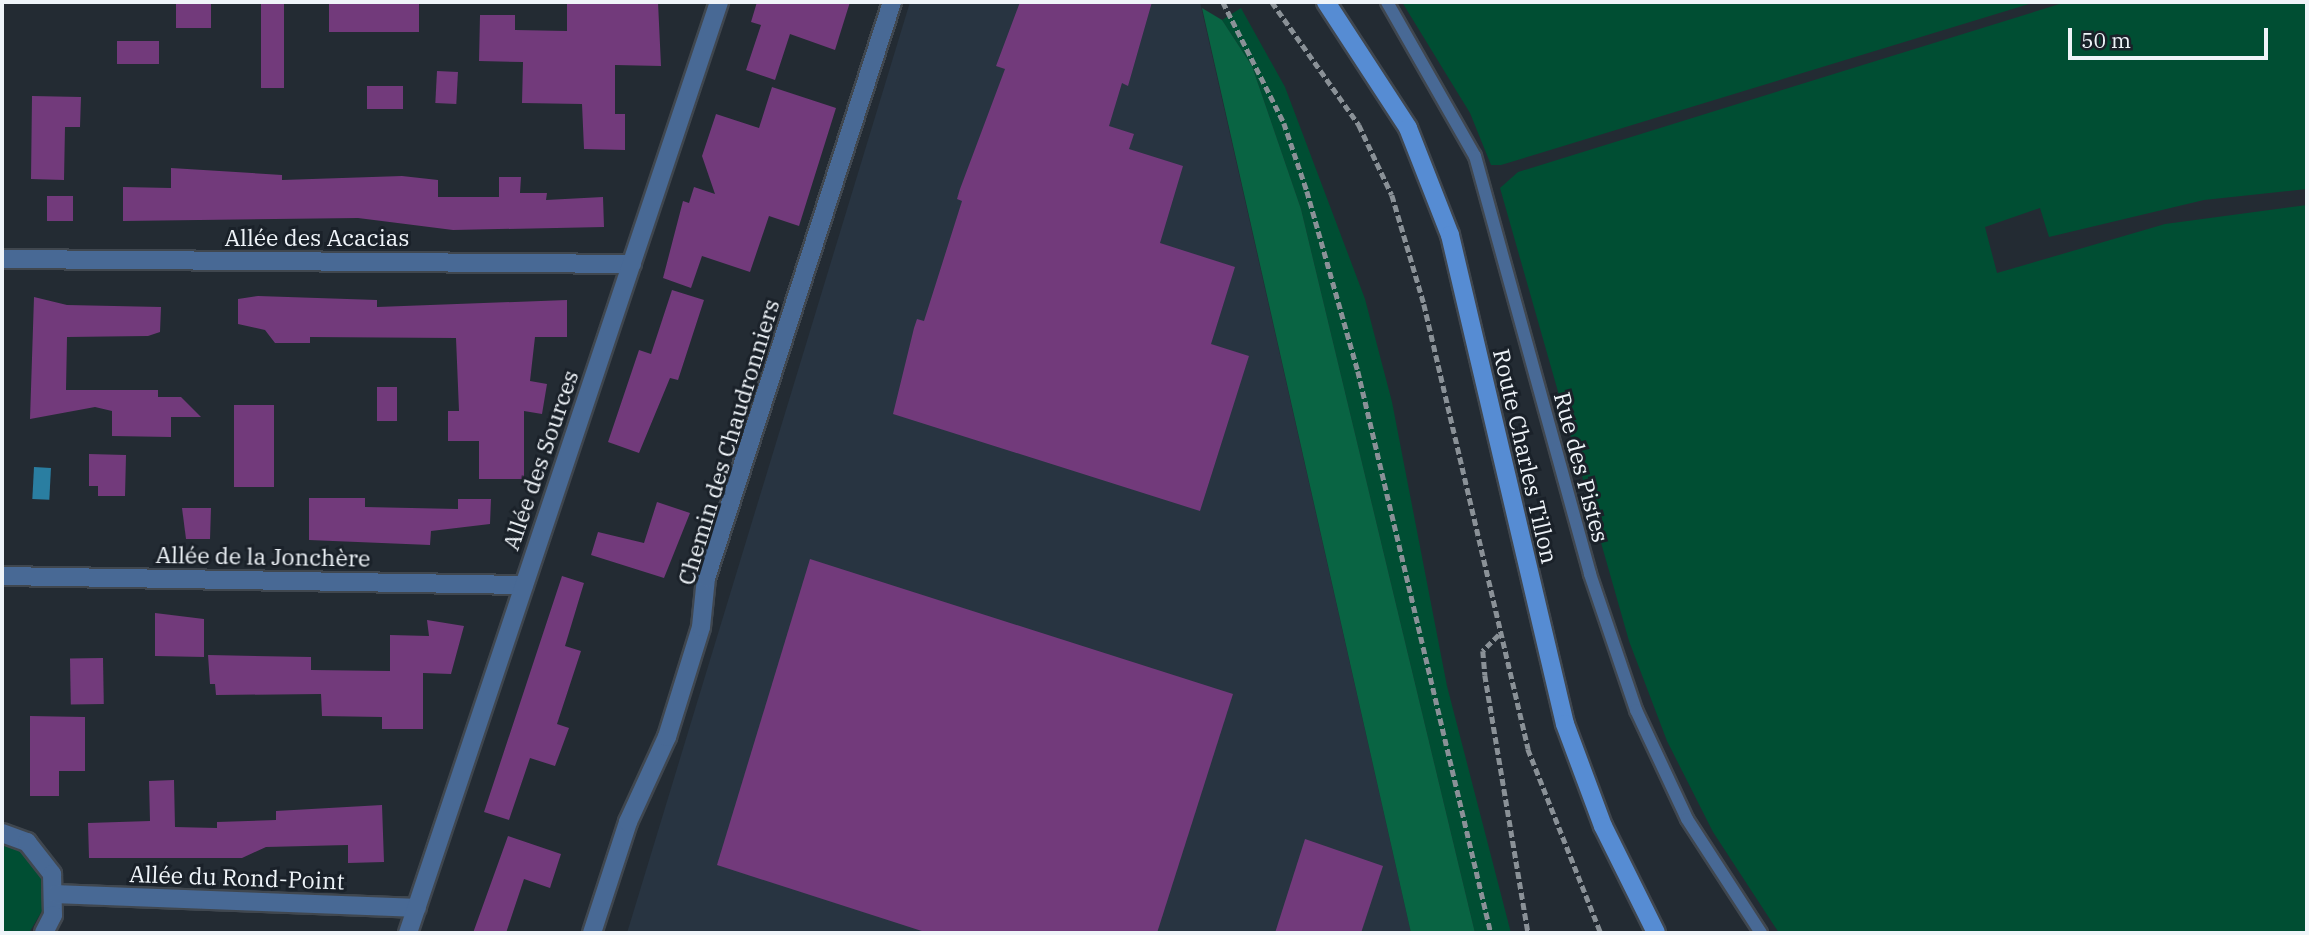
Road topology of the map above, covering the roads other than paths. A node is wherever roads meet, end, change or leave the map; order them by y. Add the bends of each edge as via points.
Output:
1 (719, 2) edge
2 (892, 2) edge
3 (1326, 2) edge
4 (1387, 2) edge
5 (2, 259) edge
6 (632, 264) junction
7 (2, 576) edge
8 (524, 584) junction
9 (2, 833) edge
10 (56, 894) junction
11 (417, 908) junction
12 (44, 933) edge
13 (408, 933) edge
14 (592, 933) edge
15 (1656, 933) edge
16 (1760, 933) edge

1 - 6 street, Allée des Sources
2 - 14 street, Chemin des Chaudronniers via 706,578 701,627 667,737 628,822
3 - 15 main road, Route Charles Tillon via 1408,128 1450,235 1566,724 1603,826
4 - 16 lane, Rue des Pistes via 1475,156 1590,574 1636,710 1687,820
5 - 6 street, Allée des Acacias
6 - 8 street, Allée des Sources
7 - 8 street, Allée de la Jonchère
8 - 11 street, Allée des Sources
9 - 10 street via 27,842 42,857
10 - 11 street, Allée du Rond-Point
10 - 12 street
11 - 13 street, Allée des Sources

